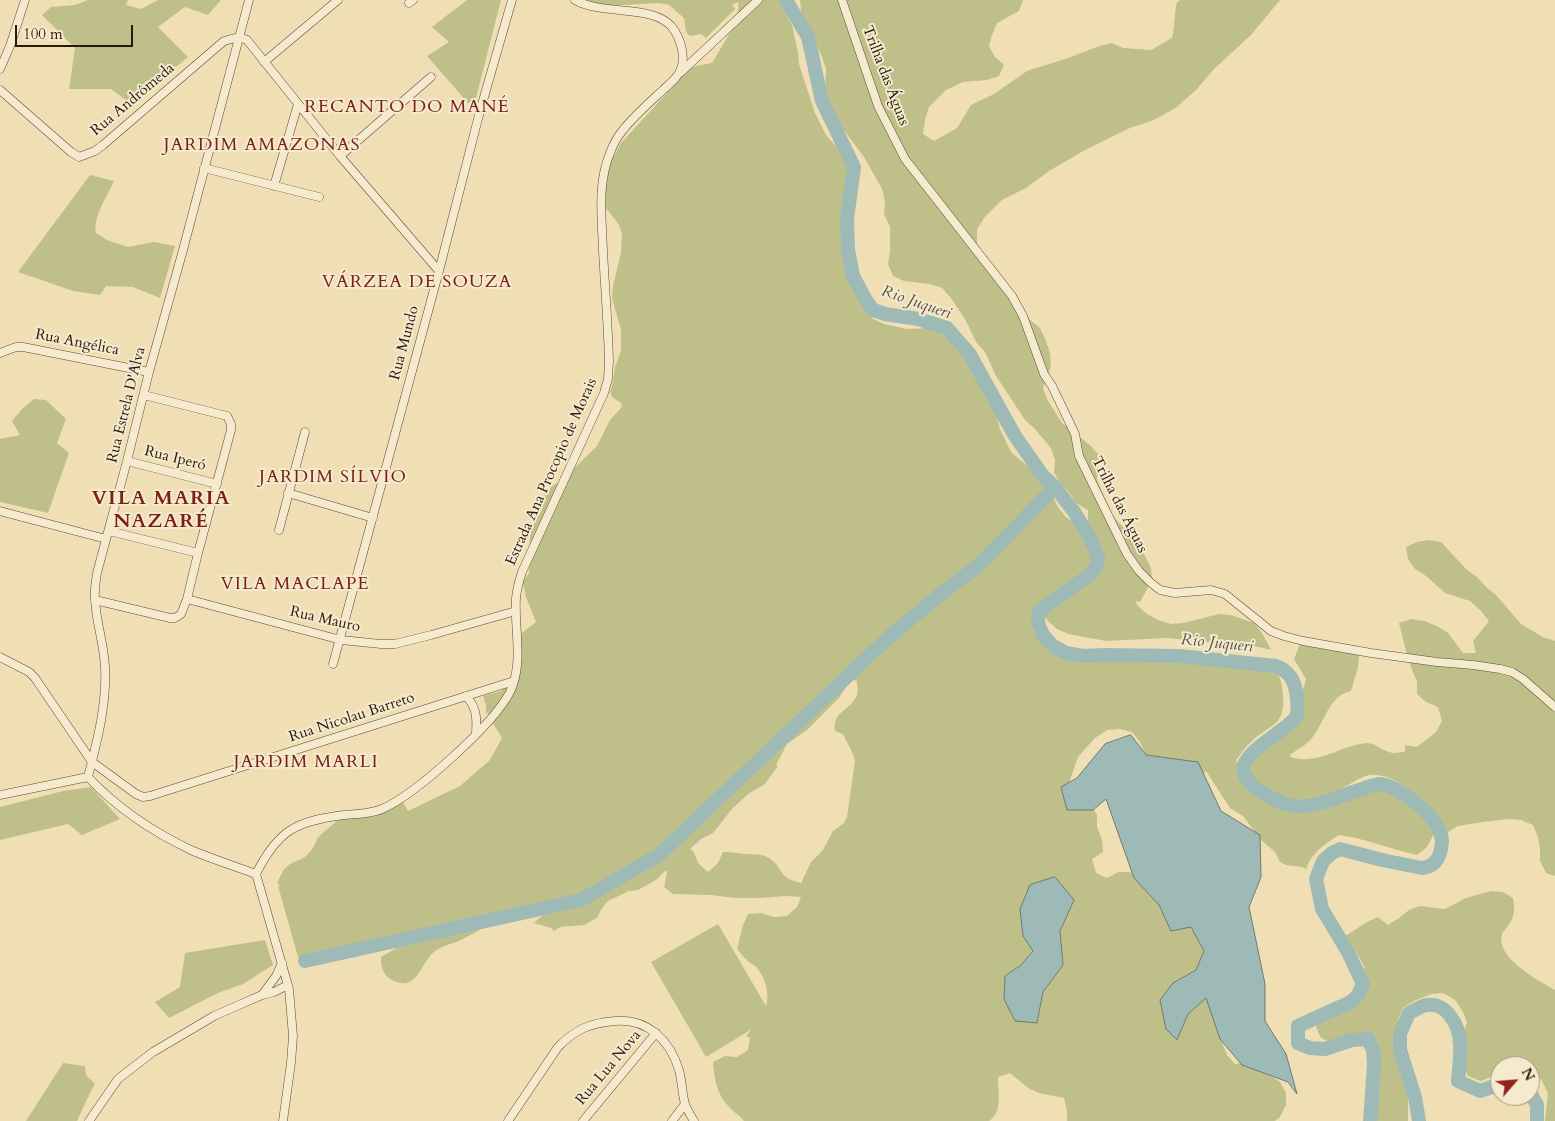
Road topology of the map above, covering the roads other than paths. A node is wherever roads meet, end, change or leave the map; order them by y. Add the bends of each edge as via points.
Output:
1 (25, 0) edge
2 (249, 0) edge
3 (338, 0) edge
4 (512, 0) edge
5 (575, 0) edge
6 (842, 0) edge
7 (757, 1) edge
8 (239, 37) junction
9 (264, 62) junction
10 (0, 69) edge
11 (679, 74) junction
12 (431, 77) dead end
13 (0, 90) edge
14 (298, 104) junction
15 (340, 156) junction
16 (204, 168) junction
17 (274, 186) junction
18 (319, 197) dead end
19 (439, 271) junction
20 (0, 353) edge
21 (149, 372) junction
22 (144, 395) junction
23 (305, 432) dead end
24 (127, 461) junction
25 (217, 484) junction
26 (288, 493) junction
27 (0, 511) edge
28 (373, 518) junction
29 (279, 530) dead end
30 (107, 535) junction
31 (198, 553) junction
32 (187, 599) junction
33 (95, 600) junction
34 (516, 611) junction
35 (341, 640) junction
36 (0, 657) edge
37 (333, 664) dead end
38 (514, 681) junction
39 (466, 696) junction
40 (1555, 707) edge
41 (476, 734) junction
42 (92, 762) junction
43 (88, 777) junction
44 (0, 795) edge
45 (256, 874) junction
46 (282, 963) junction
47 (288, 986) junction
48 (262, 995) junction
49 (656, 1033) junction
50 (685, 1104) junction
51 (89, 1121) edge
52 (283, 1121) edge
53 (508, 1121) edge
54 (583, 1121) edge
55 (672, 1121) edge
56 (694, 1121) edge

1 - 10 street
2 - 8 street, Rua Estrela D'Alva
3 - 9 street
4 - 19 street, Rua Mundo
5 - 11 street via 596,8 662,18 678,36 682,49
6 - 40 street, Trilha das Águas via 869,83 888,128 906,159 1016,302 1044,374 1075,434 1079,456 1127,554 1150,582 1160,590 1175,593 1211,590 1225,594 1271,630 1303,641 1512,672
7 - 11 street, Estrada Ana Procopio de Morais
8 - 9 street via 247,40
8 - 13 street, Rua Andrômeda via 224,41 95,151 79,157
8 - 16 street, Rua Estrela D'Alva
9 - 14 street
11 - 34 street, Estrada Ana Procopio de Morais via 623,130 604,168 601,190 608,379 597,412 522,572
12 - 15 street
14 - 15 street
14 - 17 street
15 - 19 street
16 - 17 street
16 - 21 street, Rua Estrela D'Alva
17 - 18 street
19 - 28 street, Rua Mundo
20 - 21 street, Rua Angélica via 23,346
21 - 22 street, Rua Estrela D'Alva
22 - 24 street, Rua Estrela D'Alva
22 - 25 street via 227,416 231,430
23 - 26 street
24 - 25 street, Rua Iperó
24 - 30 street, Rua Estrela D'Alva
25 - 31 street
26 - 28 street
26 - 29 street
27 - 30 street
28 - 35 street, Rua Mundo
30 - 31 street
30 - 33 street, Rua Estrela D'Alva via 97,573
31 - 32 street
32 - 33 street via 181,614 170,618
32 - 35 street, Rua Mauro
33 - 42 street, Rua Estrela D'Alva via 106,682
34 - 35 street, Rua Mauro via 395,644
34 - 38 street, Estrada Ana Procopio de Morais via 518,647
35 - 37 street, Rua Mundo
36 - 42 street, Rua Nicolau Barreto via 30,672
38 - 39 street, Rua Nicolau Barreto
38 - 41 street, Estrada Ana Procopio de Morais via 504,702
39 - 41 street via 476,712
39 - 42 street, Rua Nicolau Barreto via 150,796 136,794
41 - 45 street, Estrada Ana Procopio de Morais via 407,794 386,806 370,813 327,817 294,827 273,844
42 - 43 street, Rua Estrela D'Alva
43 - 44 street
43 - 45 street via 113,801 160,833 192,850
45 - 46 street
46 - 47 street
46 - 48 street
47 - 48 street
47 - 52 street via 293,1036
48 - 51 street via 214,1016 153,1052 118,1079
49 - 50 street via 679,1069
49 - 53 street via 638,1023 621,1021 594,1024 575,1032 558,1047
49 - 54 street, Rua Lua Nova
50 - 55 street
50 - 56 street

